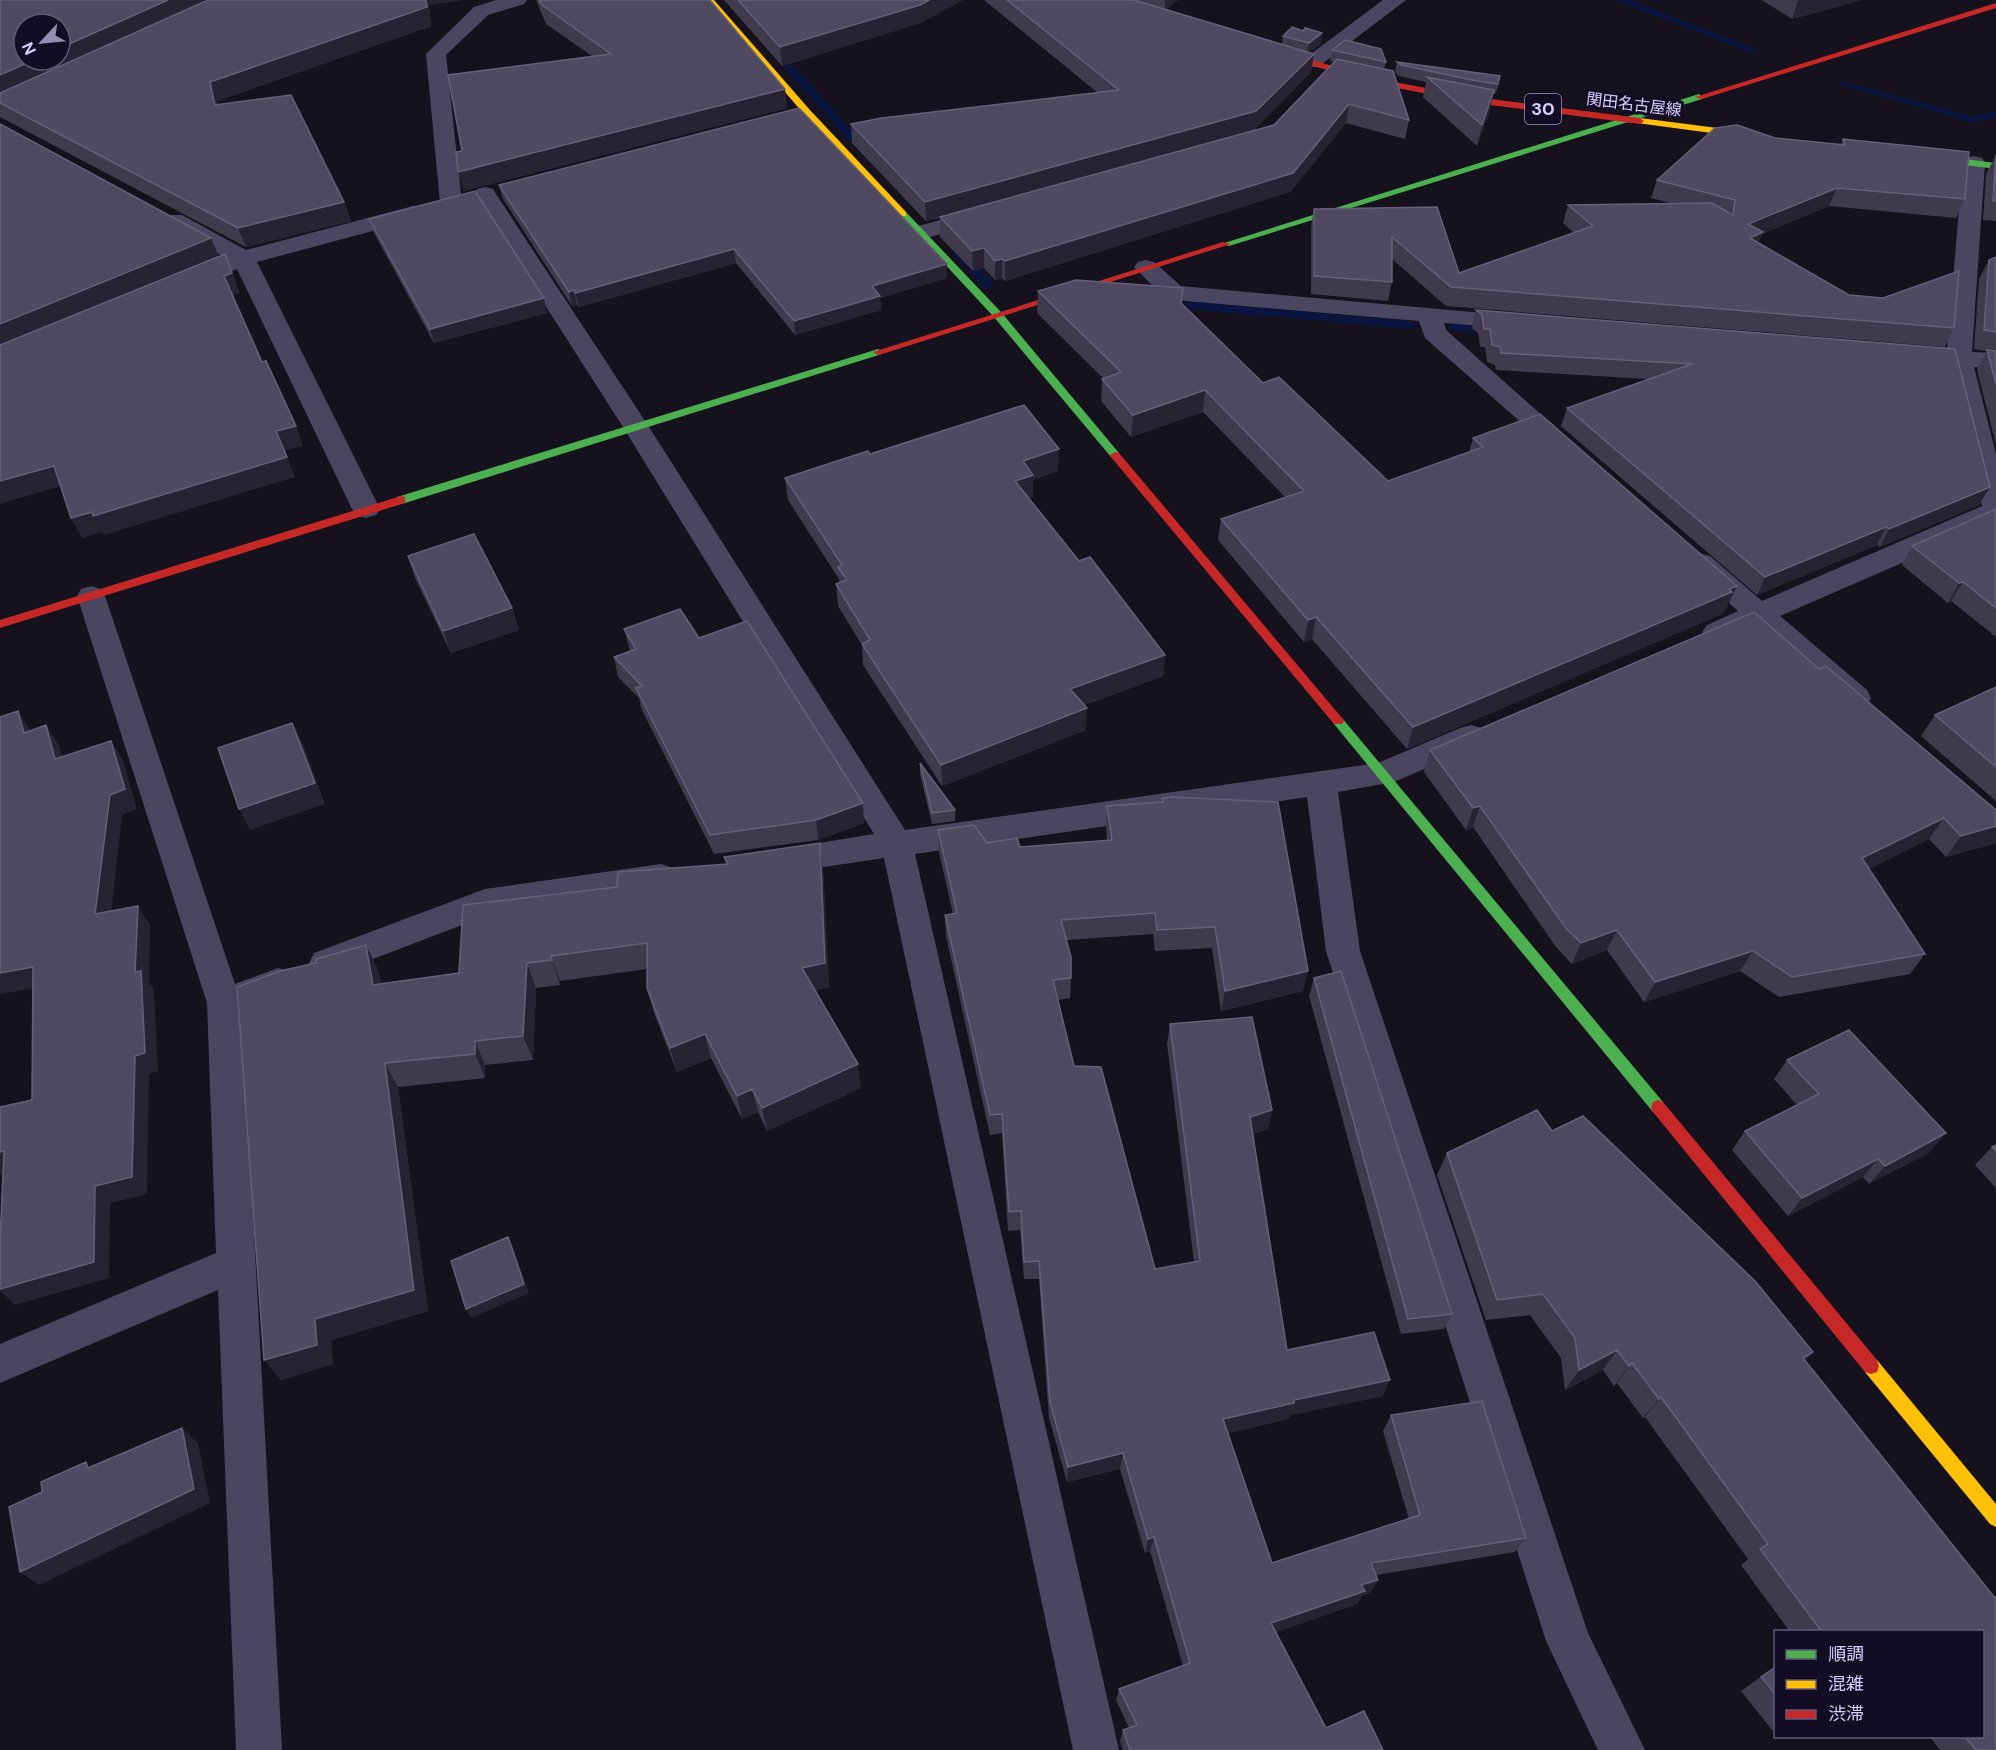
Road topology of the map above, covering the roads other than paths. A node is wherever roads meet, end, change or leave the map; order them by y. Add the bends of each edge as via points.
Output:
1 (517, 0) edge
2 (710, 0) edge
3 (1396, 0) edge
4 (1996, 5) edge
5 (479, 6) edge
6 (1256, 46) edge
7 (1320, 66) junction
8 (1312, 86) edge
9 (806, 111) junction
10 (783, 117) edge
11 (1622, 120) junction
12 (1769, 138) edge
13 (1906, 154) edge
14 (1985, 164) edge
15 (451, 203) junction
16 (152, 208) edge
17 (999, 211) edge
18 (919, 233) junction
19 (243, 258) junction
20 (1146, 267) junction
21 (166, 290) edge
22 (997, 314) junction
23 (1430, 314) junction
24 (1548, 324) edge
25 (1889, 352) edge
26 (1959, 358) junction
27 (1996, 361) edge
28 (636, 427) junction
29 (1587, 466) edge
30 (366, 508) junction
31 (1996, 510) edge
32 (1677, 544) edge
33 (91, 596) junction
34 (1759, 614) junction
35 (0, 624) edge
36 (1694, 641) edge
37 (1875, 715) edge
38 (1501, 723) edge
39 (1383, 774) junction
40 (1321, 783) junction
41 (897, 844) junction
42 (744, 865) edge
43 (685, 874) edge
44 (224, 1003) junction
45 (236, 1263) junction
46 (0, 1364) edge
47 (1996, 1518) edge
48 (259, 1750) edge
49 (1096, 1750) edge
50 (1622, 1750) edge

1 - 5 street
2 - 9 street
3 - 7 street
4 - 11 street
5 - 15 street via 436,54
6 - 7 street, 関田名古屋線 / 30
7 - 8 street
7 - 11 street, 関田名古屋線 / 30 via 1474,100
9 - 10 street
9 - 18 street
11 - 12 street, 関田名古屋線 / 30
11 - 20 street
13 - 14 street
14 - 26 street
15 - 19 street
15 - 28 street via 496,191
16 - 19 street
17 - 18 street
18 - 22 street
19 - 21 street
19 - 30 street
20 - 22 street
20 - 23 street via 1174,293
22 - 28 street
22 - 39 street
23 - 24 street
23 - 29 street via 1434,333
25 - 26 street
26 - 27 street
26 - 31 street
28 - 30 street
28 - 41 street
30 - 33 street
31 - 34 street
32 - 34 street
33 - 35 street
33 - 44 street
34 - 36 street
34 - 37 street
38 - 39 street
39 - 40 street
39 - 47 street
40 - 41 street
40 - 50 street via 1343,951 1568,1641
41 - 42 street
41 - 49 street
43 - 44 street via 485,902
44 - 45 street
45 - 46 street
45 - 48 street

